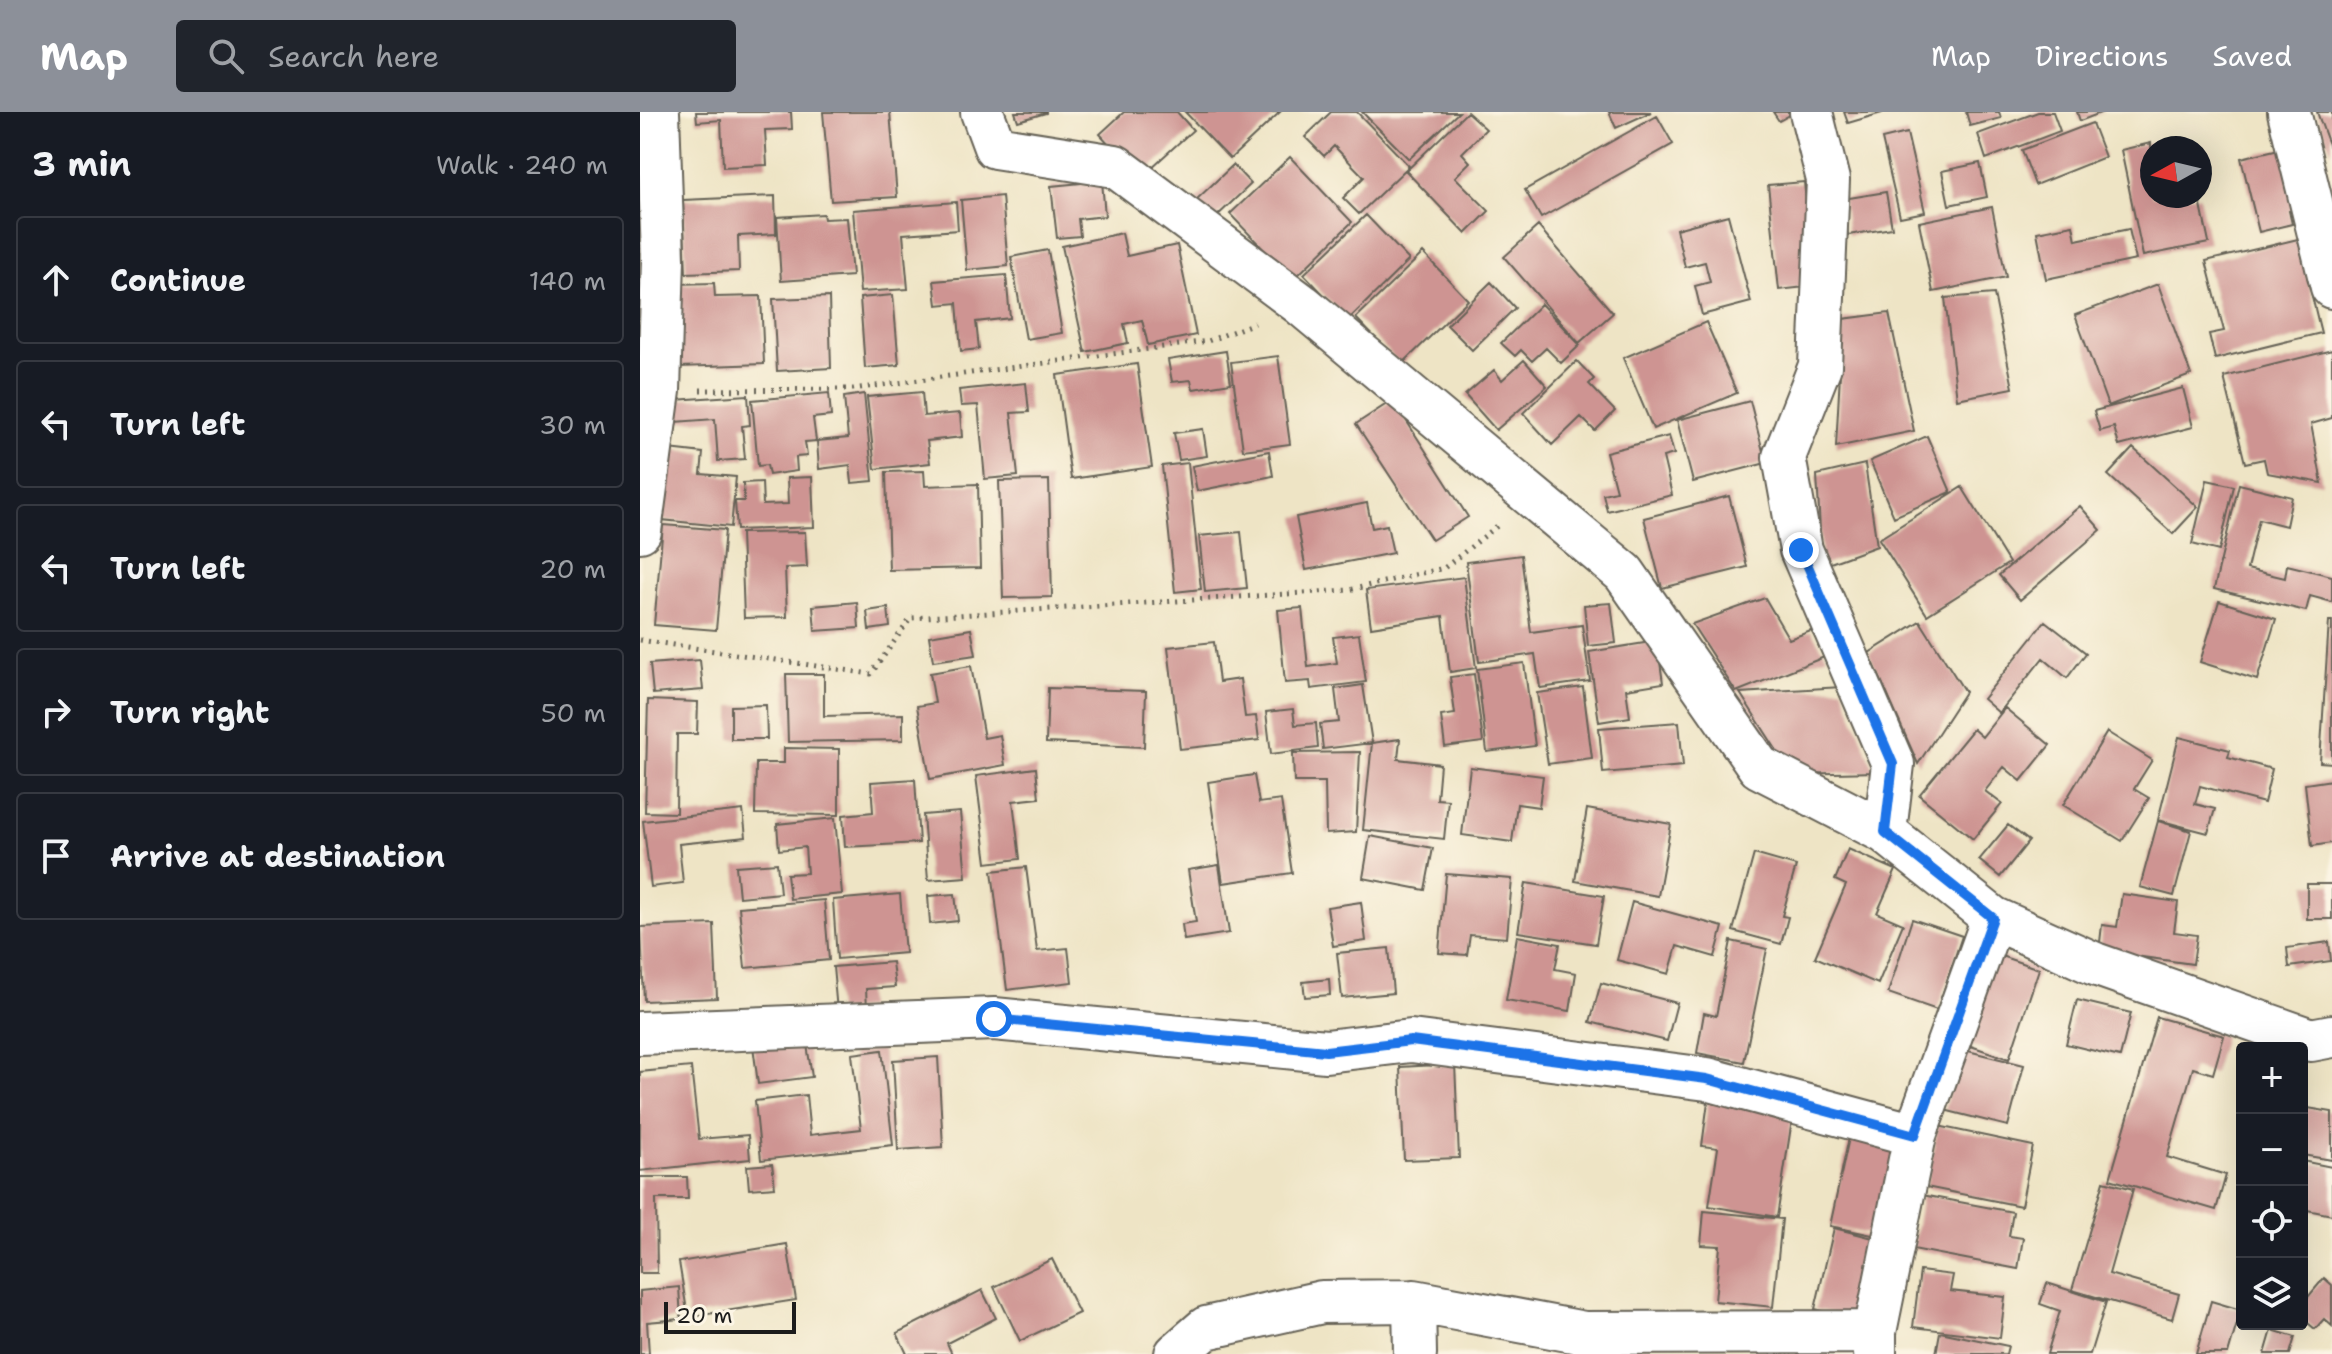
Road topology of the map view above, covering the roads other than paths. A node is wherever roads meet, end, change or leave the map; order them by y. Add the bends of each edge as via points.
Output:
1 (650, 112) edge
2 (658, 112) edge
3 (982, 112) edge
4 (1811, 112) edge
5 (2289, 112) edge
6 (640, 131) edge
7 (2332, 287) edge
8 (640, 531) edge
9 (1885, 832) junction
10 (1993, 918) junction
11 (640, 1033) edge
12 (2332, 1036) edge
13 (1915, 1135) junction
14 (1414, 1301) junction
15 (1875, 1343) edge
16 (1176, 1354) edge
17 (1415, 1354) edge

1 - 6 street
2 - 8 street via 663,259 659,391
3 - 9 street via 995,147 1115,166 1302,305 1624,573 1759,767
4 - 9 street via 1828,180 1820,366 1784,457 1801,550 1893,764
5 - 7 street
9 - 10 street
10 - 12 street via 2095,964 2311,1040
10 - 13 street
11 - 13 street via 994,1019 1326,1051 1411,1041 1707,1079
13 - 15 street
14 - 15 street via 1584,1333
14 - 16 street via 1322,1302 1206,1328
14 - 17 street

